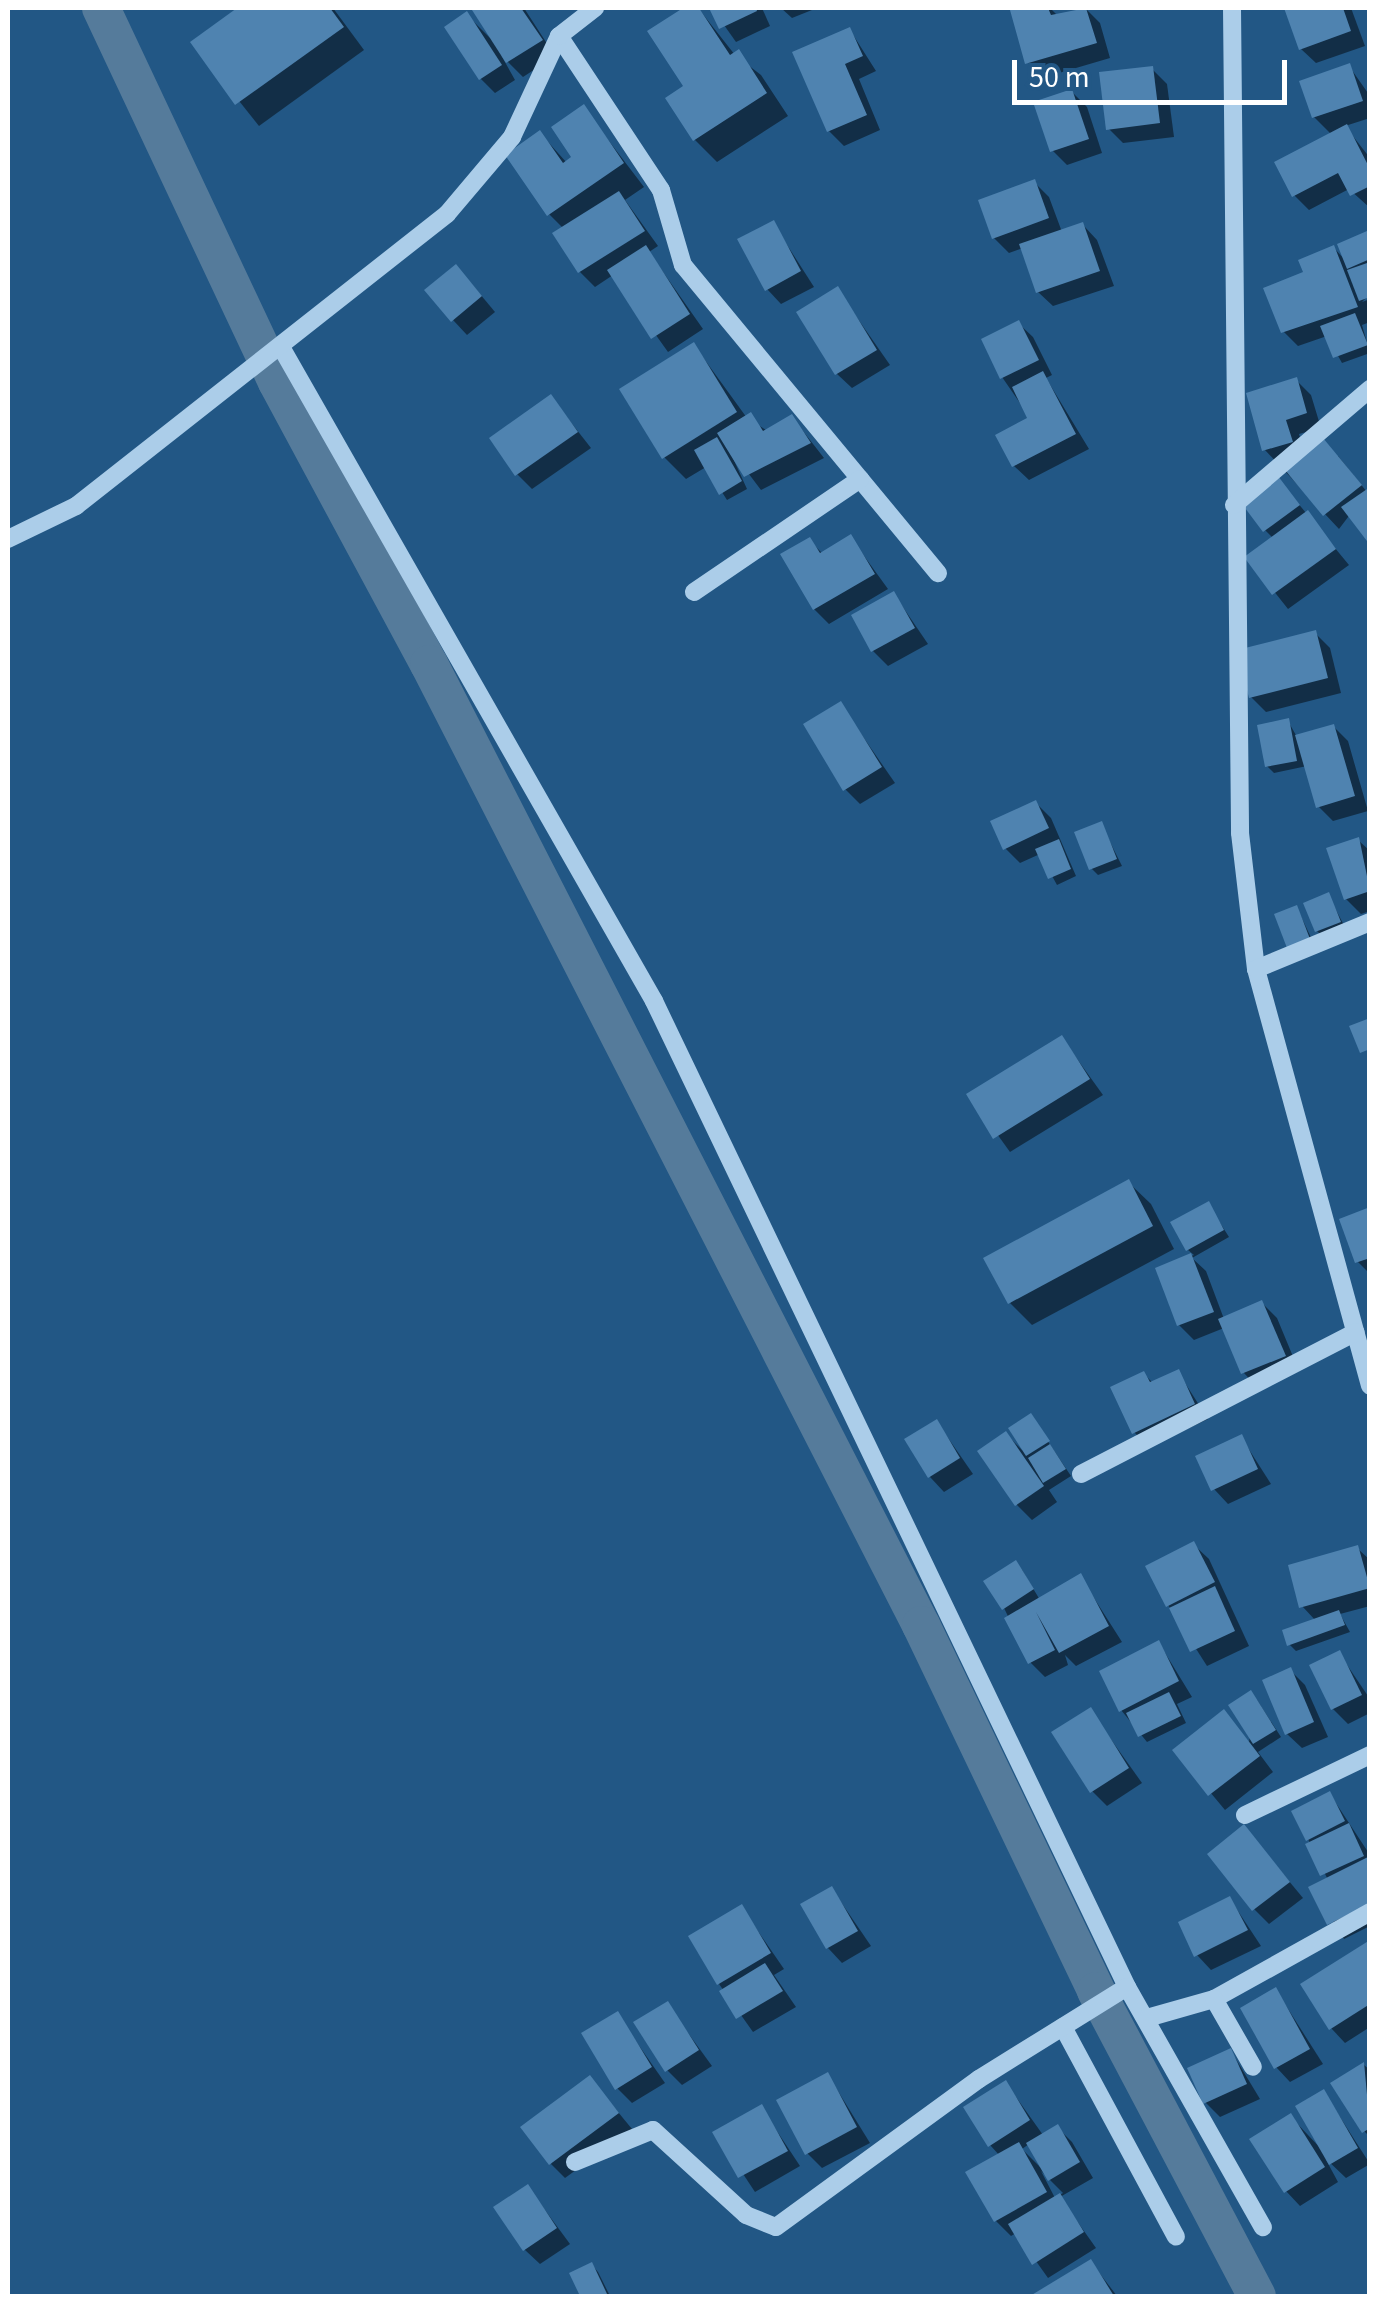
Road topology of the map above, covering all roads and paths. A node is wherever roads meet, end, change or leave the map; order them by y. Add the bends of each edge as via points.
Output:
1 (595, 8) edge
2 (1232, 8) edge
3 (559, 36) junction
4 (272, 354) junction
5 (1370, 389) edge
6 (860, 478) junction
7 (1234, 505) junction
8 (8, 539) edge
9 (938, 573) dead end
10 (694, 592) dead end
11 (1370, 922) edge
12 (1256, 969) junction
13 (1356, 1332) junction
14 (1370, 1386) edge
15 (1081, 1474) dead end
16 (1370, 1755) edge
17 (1245, 1815) dead end
18 (1370, 1912) edge
19 (1120, 1991) junction
20 (1214, 1999) junction
21 (1148, 2018) junction
22 (1064, 2027) junction
23 (1253, 2067) dead end
24 (575, 2162) dead end
25 (1264, 2227) dead end
26 (1176, 2237) dead end

1 - 3 street
2 - 7 street
3 - 4 street via 491,169 447,214
3 - 6 street via 660,190 684,265
4 - 8 street via 76,506
4 - 19 street via 654,1001
5 - 7 street
6 - 9 street
6 - 10 street
7 - 12 street via 1240,833
11 - 12 street
12 - 13 street
13 - 14 street
13 - 15 street
16 - 17 street
18 - 20 street
19 - 21 street
19 - 22 street
20 - 21 street
20 - 23 street
21 - 25 street
22 - 24 street via 776,2226 746,2215 653,2130
22 - 26 street

